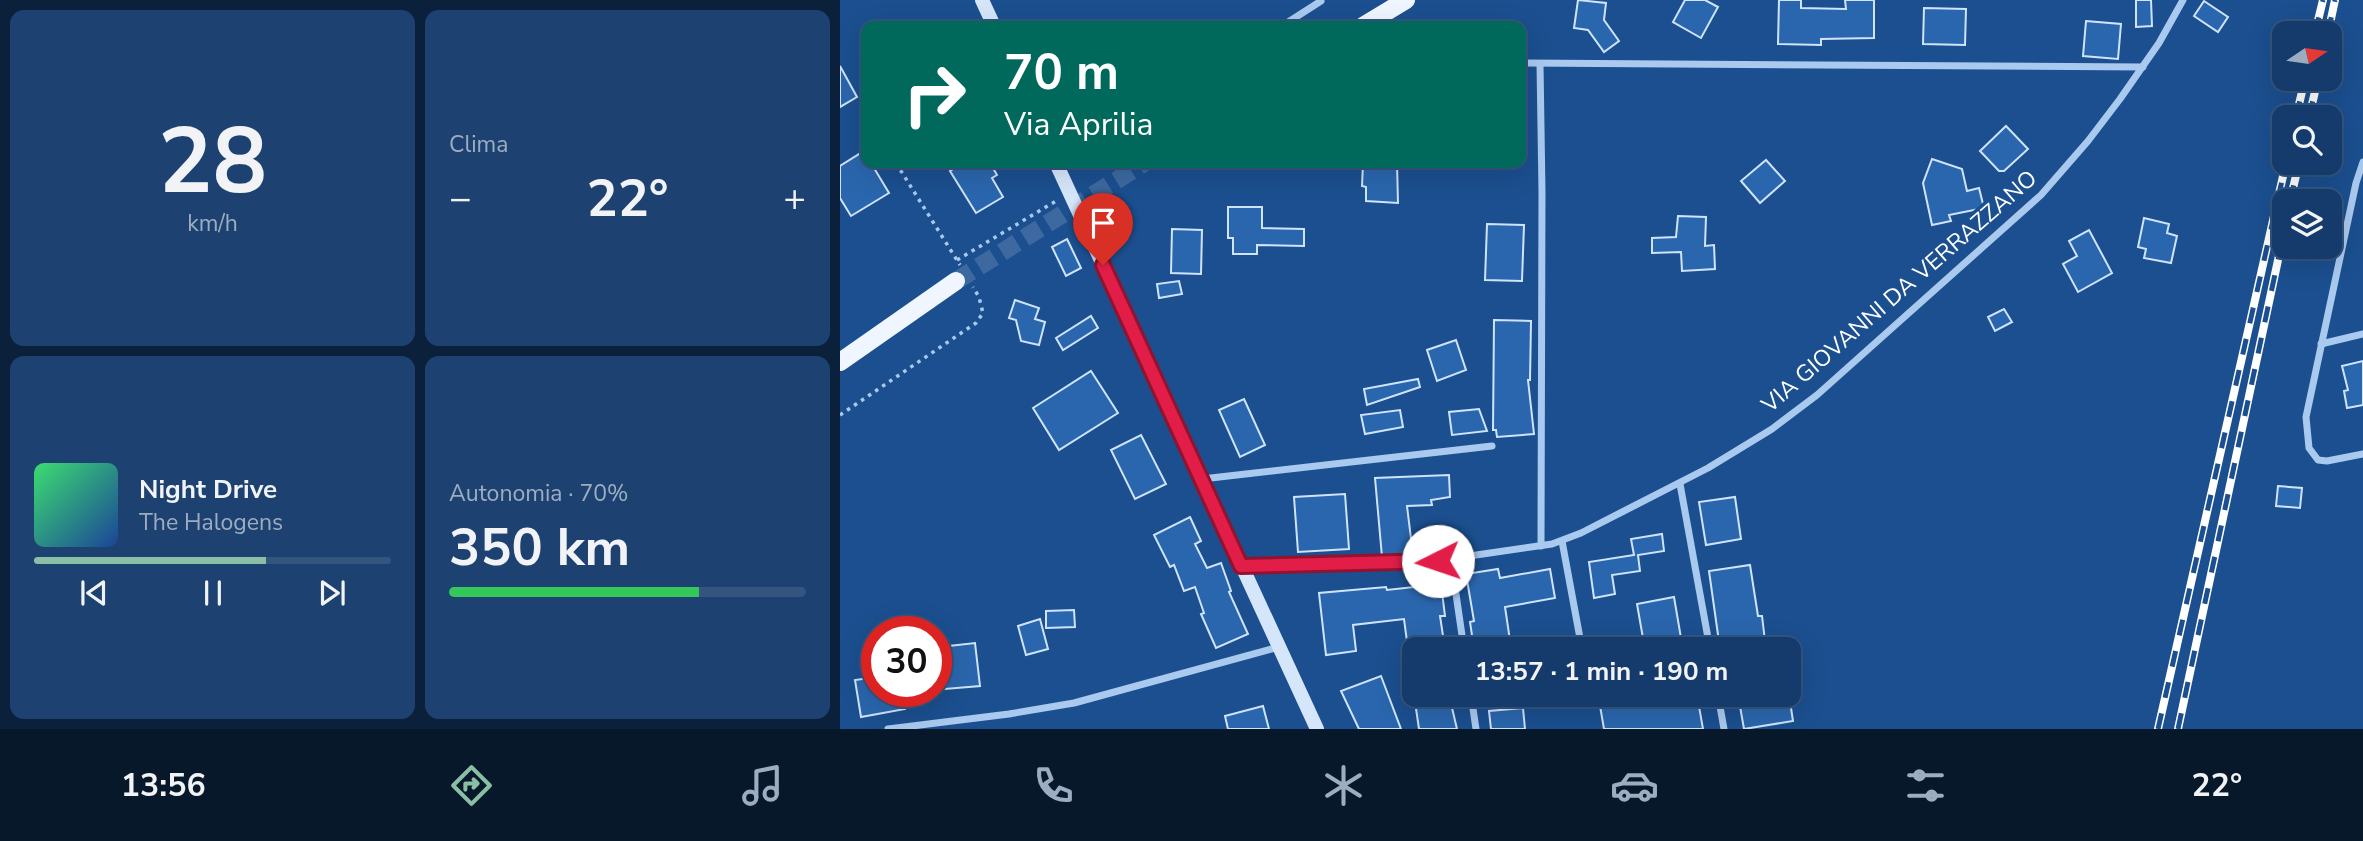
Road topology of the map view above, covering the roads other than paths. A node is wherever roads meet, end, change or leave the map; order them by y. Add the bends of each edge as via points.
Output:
1 (982, 0) edge
2 (1406, 0) edge
3 (2183, 0) edge
4 (1321, 1) edge
5 (992, 21) edge
6 (1290, 21) edge
7 (1371, 21) edge
8 (1526, 63) edge
9 (1540, 64) junction
10 (2143, 67) junction
11 (2363, 162) edge
12 (1058, 168) edge
13 (956, 281) tunnel mouth
14 (2363, 334) edge
15 (2321, 344) junction
16 (840, 362) edge
17 (1492, 446) dead end
18 (2363, 454) edge
19 (1202, 480) junction
20 (1680, 484) junction
21 (1562, 541) junction
22 (1541, 546) junction
23 (1451, 559) junction
24 (1241, 566) junction
25 (1462, 637) edge
26 (1580, 637) edge
27 (1708, 637) edge
28 (1279, 647) junction
29 (1473, 707) edge
30 (1720, 707) edge
31 (888, 729) edge
32 (1317, 729) edge
33 (1476, 729) edge
34 (1724, 729) edge

1 - 5 street
2 - 7 main road
3 - 10 street, VIA GIOVANNI DA VERRAZZANO
4 - 6 street
8 - 9 street
9 - 10 street
9 - 22 street
10 - 20 street, VIA GIOVANNI DA VERRAZZANO via 2088,141 2014,220 1810,401
11 - 15 street
12 - 19 street
13 - 16 main road
14 - 15 street
15 - 18 street via 2307,410 2309,448 2322,461
17 - 19 street
19 - 24 street
20 - 21 street, VIA GIOVANNI DA VERRAZZANO
20 - 27 street
21 - 22 street, VIA GIOVANNI DA VERRAZZANO
21 - 26 street
22 - 23 street, VIA GIOVANNI DA VERRAZZANO
23 - 24 street, VIA GIOVANNI DA VERRAZZANO via 1408,564
23 - 25 street
24 - 28 street
28 - 31 street via 1074,703
28 - 32 street
29 - 33 street
30 - 34 street

